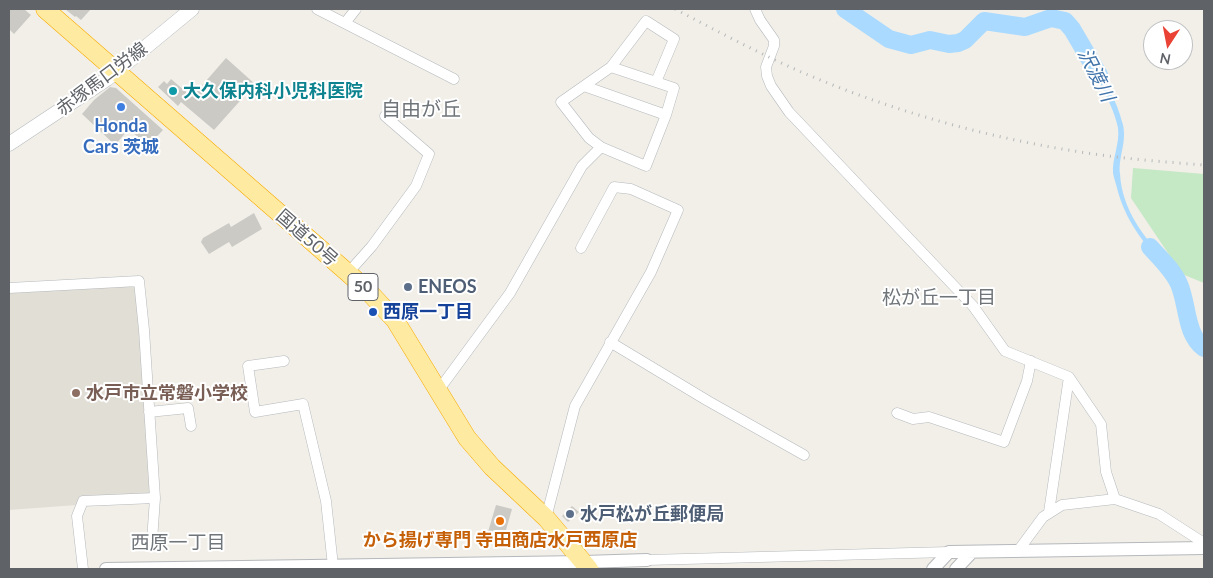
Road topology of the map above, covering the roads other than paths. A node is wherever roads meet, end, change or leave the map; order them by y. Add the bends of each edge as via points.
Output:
1 (45, 9) edge
2 (192, 9) edge
3 (316, 9) edge
4 (356, 9) edge
5 (755, 9) edge
6 (346, 23) junction
7 (610, 67) junction
8 (116, 72) junction
9 (454, 78) dead end
10 (656, 82) junction
11 (584, 86) junction
12 (666, 114) junction
13 (385, 116) dead end
14 (12, 140) edge
15 (601, 147) junction
16 (581, 248) dead end
17 (348, 273) junction
18 (9, 288) edge
19 (610, 342) junction
20 (1031, 360) junction
21 (284, 361) dead end
22 (1069, 377) junction
23 (438, 391) junction
24 (149, 412) junction
25 (897, 413) dead end
26 (191, 426) dead end
27 (804, 455) dead end
28 (156, 498) junction
29 (1115, 498) junction
30 (1048, 512) junction
31 (546, 518) junction
32 (152, 541) dead end
33 (1204, 543) edge
34 (1204, 548) edge
35 (1018, 551) junction
36 (949, 552) junction
37 (972, 552) junction
38 (647, 560) joint
39 (333, 566) junction
40 (586, 566) edge
41 (204, 568) edge
42 (270, 568) edge
43 (83, 569) edge
44 (106, 569) edge
45 (933, 569) edge
46 (956, 569) edge

1 - 8 highway, 国道50号 / 50
2 - 8 main road, 赤塚馬口労線
3 - 6 street
4 - 6 street
5 - 20 street via 774,40 766,67 767,76 783,104 973,306 1005,351
6 - 9 street
7 - 10 street
7 - 10 street via 646,22 674,39
7 - 11 street
8 - 14 main road, 赤塚馬口労線
8 - 17 highway, 国道50号 / 50
10 - 12 street via 674,88
11 - 12 street
11 - 15 street via 561,102 589,138
12 - 15 street via 646,166
13 - 17 street via 428,154 416,186
15 - 23 street via 582,166 510,293
16 - 19 street via 614,188 630,189 678,210 651,272
17 - 23 highway, 国道50号 / 50 via 395,320
18 - 24 street via 139,281
19 - 27 street
19 - 31 street via 575,406
20 - 22 street
20 - 25 street via 1027,381 1004,442 929,417 913,419
21 - 39 street via 248,366 255,412 303,404 326,501
22 - 29 street via 1101,424 1106,472
22 - 30 street
23 - 31 highway, 国道50号 / 50 via 477,451
24 - 26 street via 188,408
24 - 28 street
28 - 32 street
28 - 43 street via 83,501 77,516
29 - 30 street via 1062,505
29 - 33 street via 1159,514
30 - 35 street
31 - 40 highway, 国道50号 / 50
34 - 35 street
35 - 37 street
36 - 37 street
36 - 38 street
36 - 45 street
37 - 46 street
38 - 40 street
39 - 40 street
39 - 42 street
41 - 42 street
41 - 44 street

